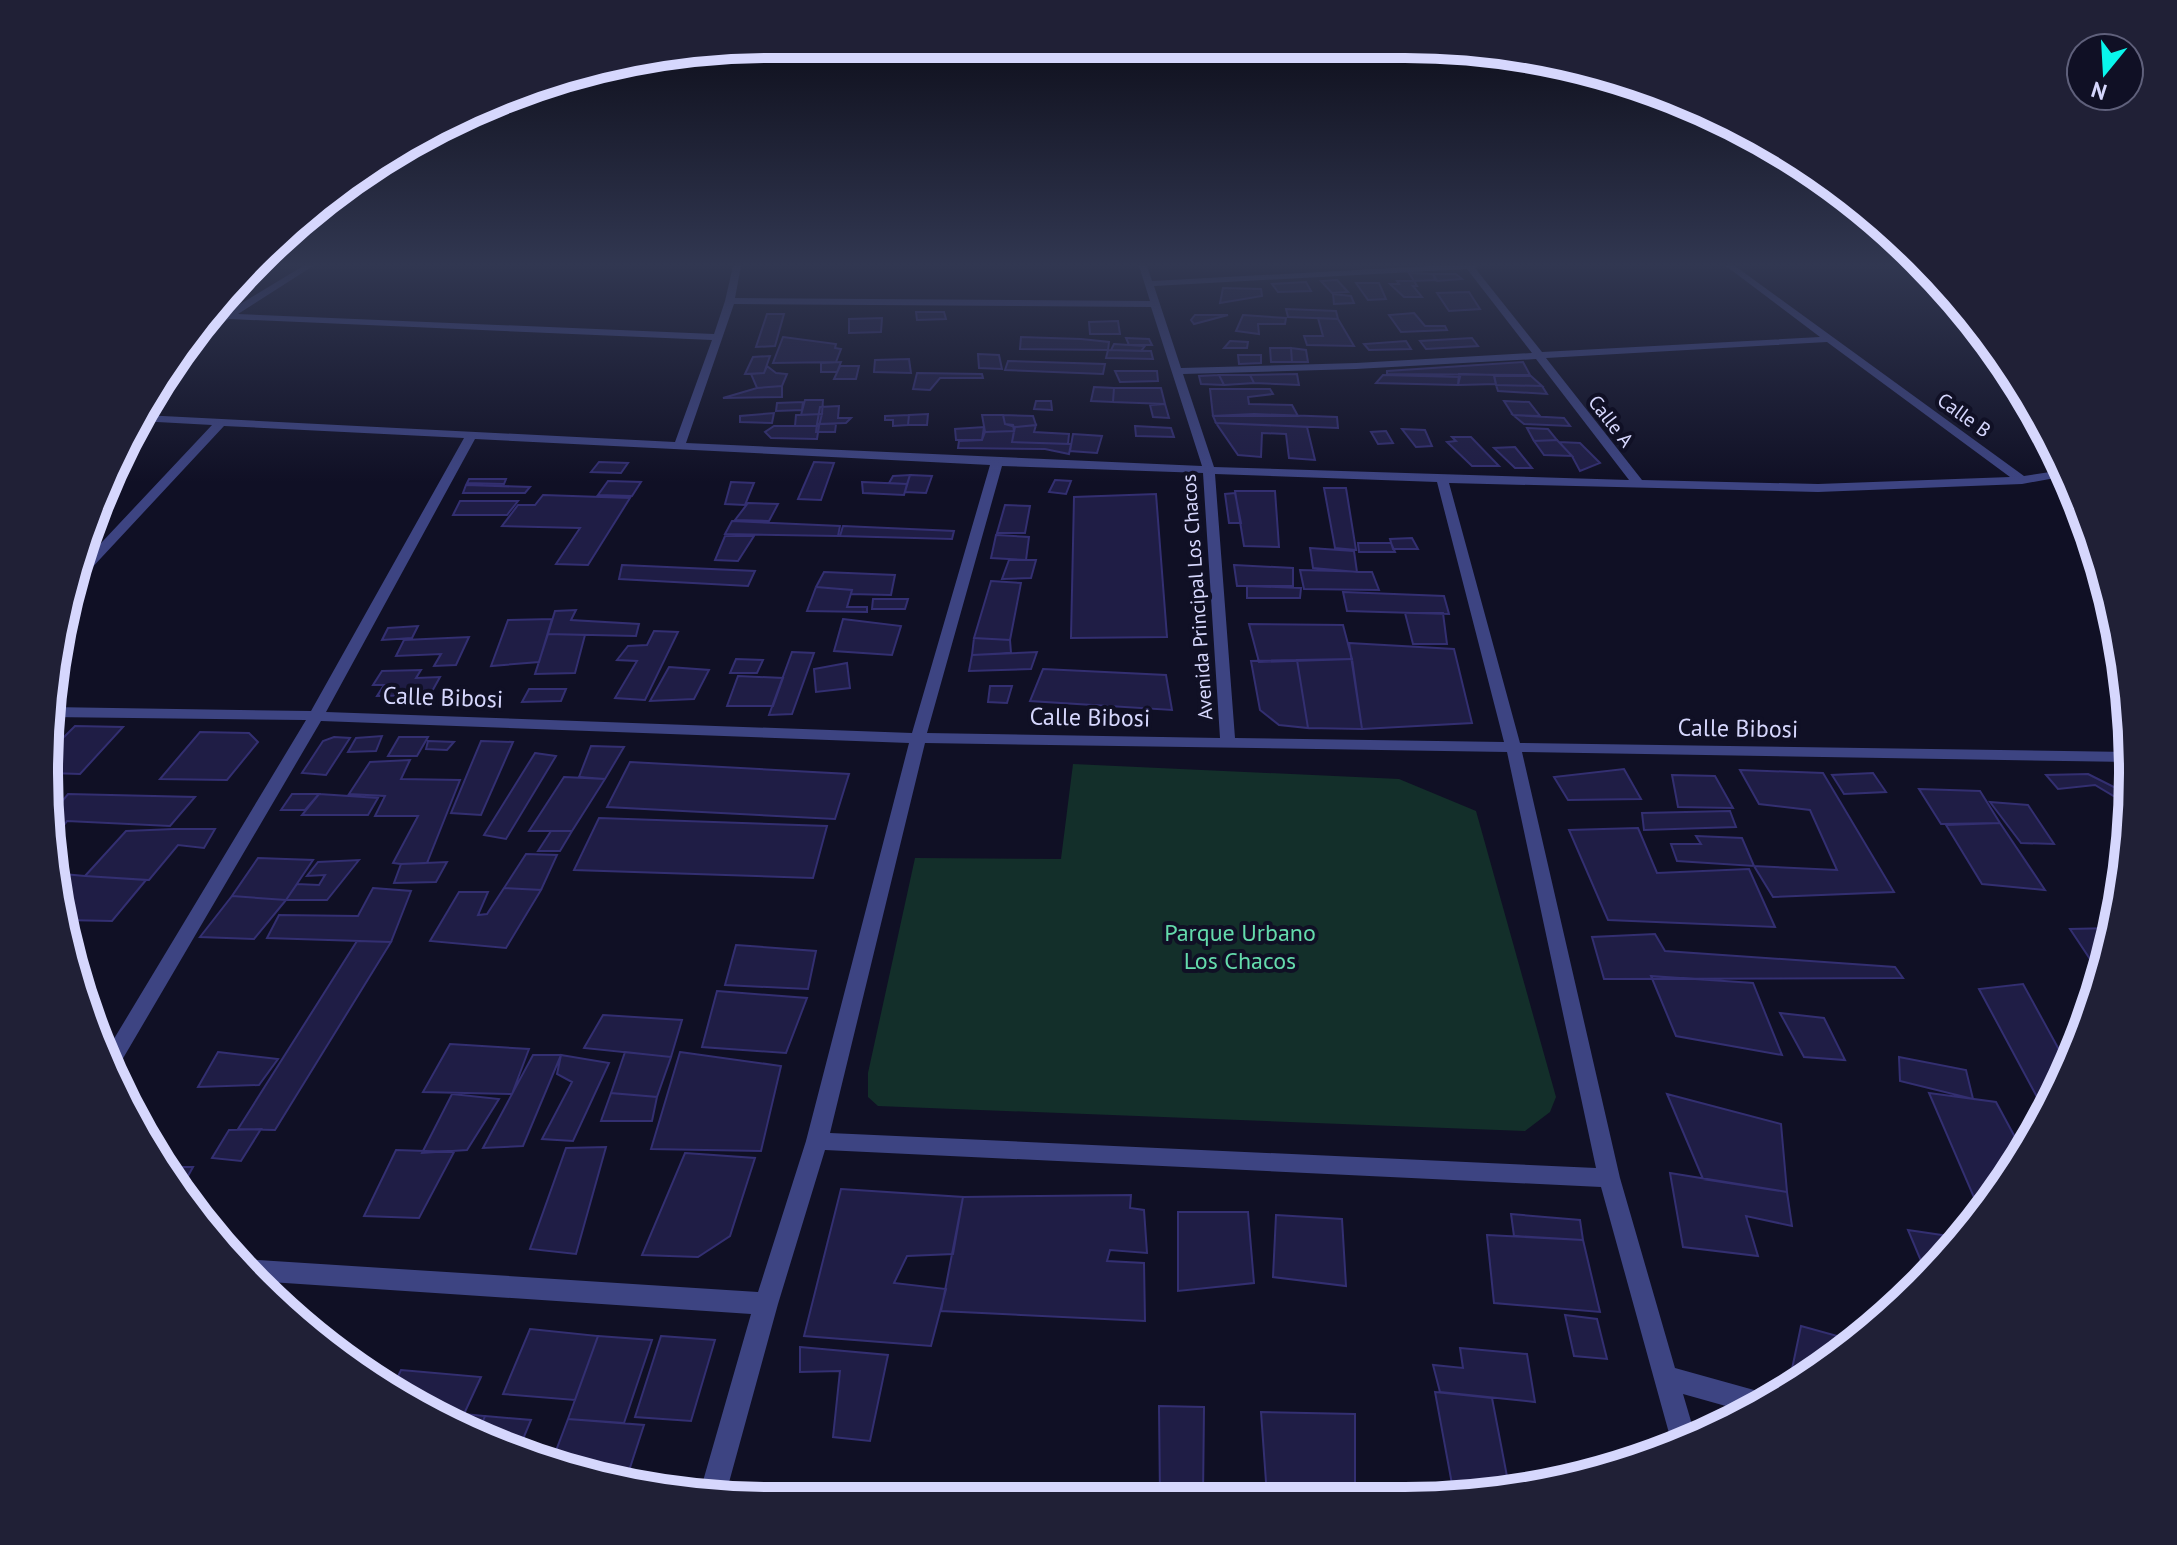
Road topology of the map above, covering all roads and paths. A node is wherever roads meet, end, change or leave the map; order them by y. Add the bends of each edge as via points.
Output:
1 (715, 338) edge
2 (1167, 338) edge
3 (1524, 338) edge
4 (1829, 339) joint
5 (1537, 355) junction
6 (1179, 371) junction
7 (152, 419) edge
8 (220, 423) junction
9 (471, 436) junction
10 (679, 447) junction
11 (997, 462) junction
12 (1209, 470) junction
13 (2054, 475) edge
14 (1442, 479) junction
15 (2022, 480) junction
16 (1638, 483) junction
17 (90, 561) edge
18 (61, 712) edge
19 (316, 716) junction
20 (918, 738) junction
21 (1228, 744) junction
22 (1514, 750) junction
23 (2118, 757) edge
24 (115, 1053) edge
25 (817, 1141) junction
26 (1609, 1178) junction
27 (261, 1271) edge
28 (766, 1304) junction
29 (1668, 1378) junction
30 (1746, 1400) edge
31 (1682, 1431) edge
32 (716, 1484) edge

1 - 10 street
2 - 6 street, Avenida Principal Los Chacos
3 - 5 street, Calle A
4 - 5 street
4 - 15 street, Calle B
5 - 6 street
5 - 16 street, Calle A
6 - 12 street, Avenida Principal Los Chacos
7 - 8 street
8 - 9 street
8 - 17 street
9 - 10 street
9 - 19 street
10 - 11 street
11 - 12 street
11 - 20 street
12 - 14 street
12 - 21 street, Avenida Principal Los Chacos
13 - 15 street
14 - 16 street
14 - 22 street
15 - 16 street via 1818,488
18 - 19 street, Calle Bibosi
19 - 20 street, Calle Bibosi
19 - 24 street
20 - 21 street, Calle Bibosi
20 - 25 street
21 - 22 street, Calle Bibosi
22 - 23 street, Calle Bibosi
22 - 26 street
25 - 26 street
25 - 28 street
26 - 29 street
27 - 28 street
28 - 32 street
29 - 30 street
29 - 31 street

